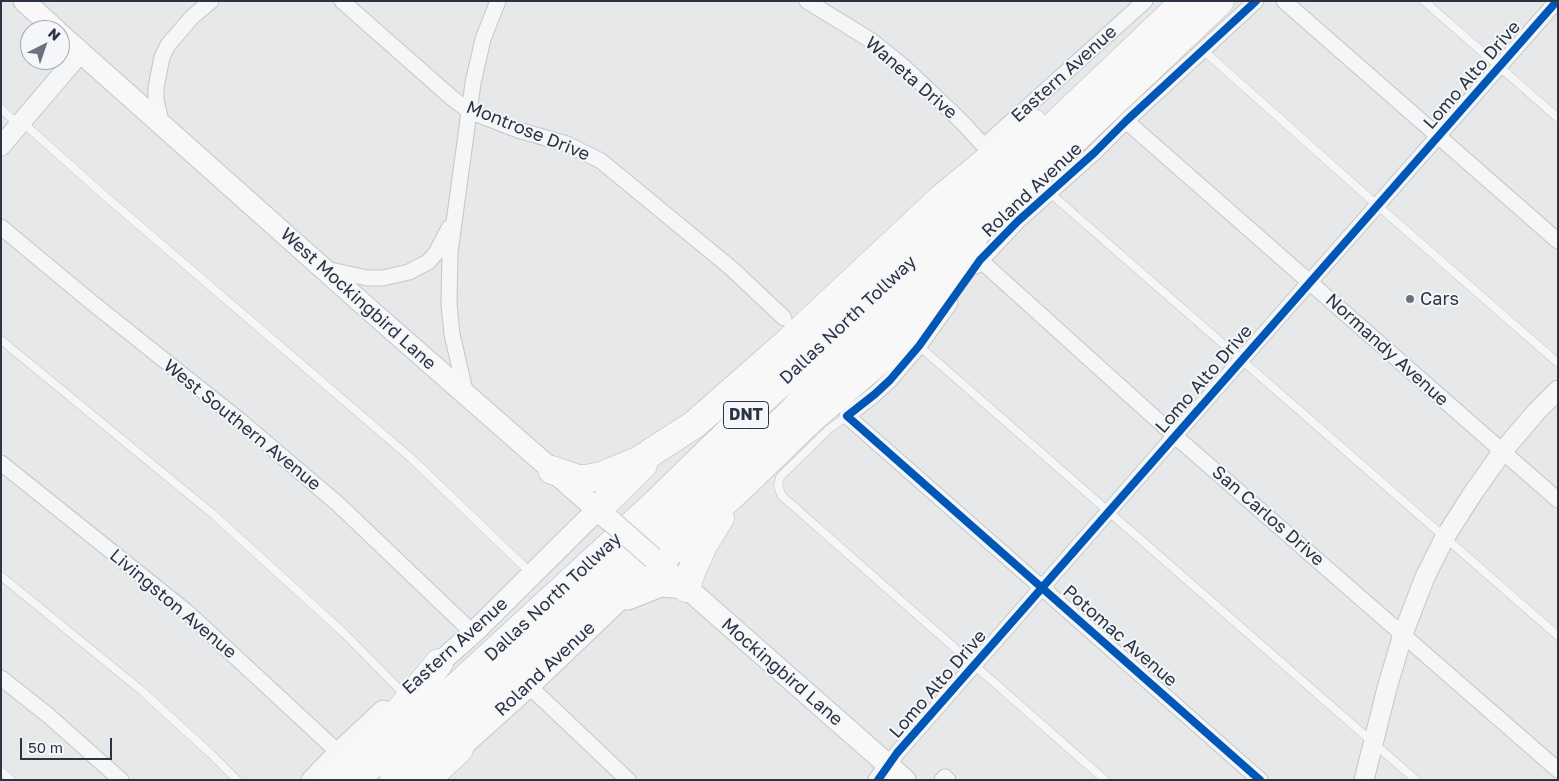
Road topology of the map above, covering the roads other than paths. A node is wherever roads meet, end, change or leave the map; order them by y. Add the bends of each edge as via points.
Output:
1 (24, 1) edge
2 (211, 1) edge
3 (342, 1) edge
4 (498, 1) edge
5 (807, 1) edge
6 (1145, 1) edge
7 (1186, 1) edge
8 (1220, 1) edge
9 (1256, 1) edge
10 (1284, 1) edge
11 (1424, 1) edge
12 (1557, 1) edge
13 (45, 20) edge
14 (70, 43) edge
15 (1134, 49) junction
16 (1203, 50) junction
17 (80, 52) junction
18 (1499, 67) junction
19 (1, 109) edge
20 (469, 111) junction
21 (1558, 118) edge
22 (1126, 121) junction
23 (21, 124) junction
24 (162, 126) junction
25 (1439, 136) junction
26 (1, 146) edge
27 (984, 146) joint
28 (1020, 190) junction
29 (1050, 193) junction
30 (1377, 205) junction
31 (455, 215) junction
32 (1, 228) edge
33 (1558, 241) edge
34 (980, 260) junction
35 (324, 268) junction
36 (1310, 281) junction
37 (784, 318) dead end
38 (1, 340) edge
39 (919, 346) junction
40 (1242, 359) junction
41 (1558, 363) edge
42 (1558, 390) edge
43 (466, 395) junction
44 (846, 416) junction
45 (1175, 436) junction
46 (659, 448) junction
47 (1502, 452) junction
48 (1, 464) edge
49 (552, 470) junction
50 (742, 486) junction
51 (1558, 500) edge
52 (1108, 512) junction
53 (604, 515) junction
54 (1445, 537) junction
55 (656, 561) junction
56 (532, 574) junction
57 (1, 576) edge
58 (686, 588) junction
59 (1042, 588) junction
60 (612, 606) junction
61 (473, 633) junction
62 (1403, 634) junction
63 (1558, 636) edge
64 (440, 664) junction
65 (974, 666) junction
66 (1, 678) edge
67 (529, 686) junction
68 (403, 693) junction
69 (1372, 743) junction
70 (459, 749) junction
71 (338, 752) junction
72 (1558, 770) edge
73 (1, 771) edge
74 (883, 772) edge
75 (11, 780) edge
76 (120, 780) edge
77 (237, 780) edge
78 (312, 780) edge
79 (331, 780) edge
80 (355, 780) edge
81 (394, 780) edge
82 (426, 780) edge
83 (437, 780) edge
84 (628, 780) edge
85 (905, 780) edge
86 (942, 780) edge
87 (948, 780) edge
88 (1105, 780) edge
89 (1260, 780) edge
90 (1364, 780) edge
91 (1416, 780) edge

1 - 13 main road
2 - 24 street via 192,17 162,56 156,100
3 - 20 street, Montrose Drive
4 - 20 street via 483,39
5 - 27 street, Waneta Drive via 903,66
6 - 27 street, Eastern Avenue
7 - 15 highway, Dallas North Tollway / DNT
8 - 28 highway, Dallas North Tollway / DNT
9 - 16 street, Roland Avenue
10 - 25 street
11 - 18 lane
12 - 18 street, Lomo Alto Drive
14 - 17 main road, West Mockingbird Lane
15 - 46 highway via 1068,93 942,198 788,342 695,424
15 - 80 highway, Dallas North Tollway / DNT via 653,506
16 - 22 street, Roland Avenue
16 - 30 lane
17 - 23 street
17 - 24 main road, West Mockingbird Lane
18 - 21 lane
18 - 25 street, Lomo Alto Drive
19 - 23 lane
20 - 31 street
20 - 37 street, Montrose Drive via 567,144 601,161 731,268
22 - 29 street, Roland Avenue
22 - 36 street, Normandy Avenue
23 - 26 street
23 - 56 lane via 410,458
24 - 35 main road, West Mockingbird Lane
25 - 30 street, Lomo Alto Drive
25 - 33 street
28 - 50 highway via 946,289 908,333
28 - 81 highway, Dallas North Tollway / DNT via 844,358 785,419 680,511
29 - 34 street, Roland Avenue
29 - 40 lane
30 - 36 street, Lomo Alto Drive
30 - 41 lane
31 - 35 street via 436,253 428,262 409,272 367,278
31 - 43 street via 448,304
32 - 61 street, West Southern Avenue via 324,492
34 - 39 street, Roland Avenue
34 - 45 street, San Carlos Drive
35 - 43 main road, West Mockingbird Lane
36 - 40 street, Lomo Alto Drive
36 - 47 street, Normandy Avenue
38 - 68 lane via 214,515 345,634
39 - 44 street, Roland Avenue via 890,380
39 - 52 lane
40 - 45 street, Lomo Alto Drive
40 - 54 lane
42 - 47 street
43 - 49 main road, West Mockingbird Lane
44 - 59 street, Potomac Avenue
44 - 65 lane via 780,477 779,492
45 - 52 street, Lomo Alto Drive
45 - 62 street, San Carlos Drive
46 - 49 highway via 638,461 591,479
46 - 53 highway
47 - 51 street, Normandy Avenue
47 - 54 street
48 - 71 street, Livingston Avenue via 187,612
49 - 53 main road, West Mockingbird Lane
50 - 55 highway
50 - 58 highway via 704,544
52 - 59 street, Lomo Alto Drive
52 - 69 lane
53 - 55 main road, West Mockingbird Lane, bridge
53 - 56 main road, Eastern Avenue
54 - 62 street
54 - 63 lane
55 - 58 main road, Mockingbird Lane
55 - 60 main road, Roland Avenue
56 - 61 main road, Eastern Avenue
57 - 77 lane via 142,691
58 - 60 main road via 654,588
58 - 74 main road, Mockingbird Lane
59 - 65 street, Lomo Alto Drive
59 - 89 street, Potomac Avenue
60 - 67 main road, Roland Avenue
61 - 64 main road, Eastern Avenue
62 - 69 street
62 - 72 street, San Carlos Drive
64 - 68 street, Eastern Avenue
64 - 79 highway via 398,713
65 - 74 street, Lomo Alto Drive
65 - 88 lane
66 - 76 street
67 - 70 main road, Roland Avenue
67 - 84 street
68 - 71 street, Eastern Avenue
69 - 90 street
69 - 91 lane
70 - 82 highway
70 - 83 street, Roland Avenue
71 - 78 street, Eastern Avenue
73 - 75 lane
74 - 85 main road, Mockingbird Lane
86 - 87 street via 945,777

